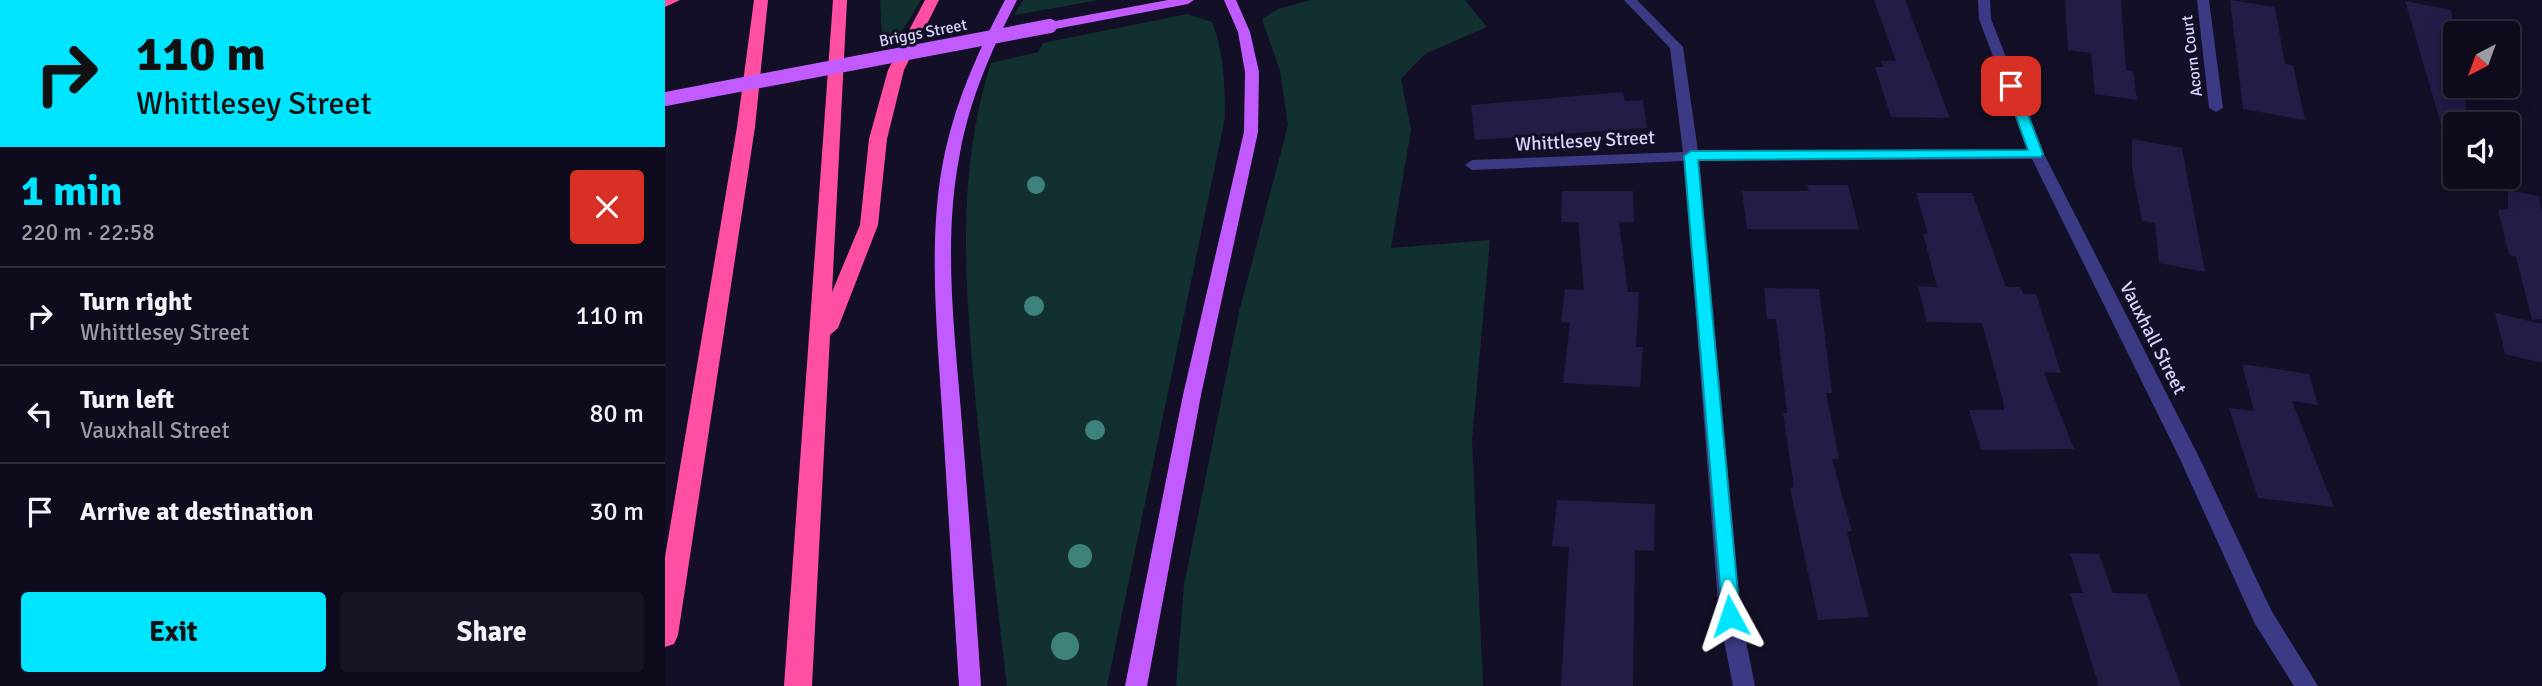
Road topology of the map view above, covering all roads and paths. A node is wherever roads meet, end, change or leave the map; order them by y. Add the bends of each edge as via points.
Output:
1 (673, 0) edge
2 (761, 0) edge
3 (840, 0) edge
4 (932, 0) edge
5 (1011, 0) edge
6 (1188, 0) edge
7 (1230, 0) edge
8 (1630, 0) edge
9 (1984, 0) edge
10 (2203, 0) edge
11 (665, 3) edge
12 (665, 99) edge
13 (2216, 108) dead end
14 (2036, 154) junction
15 (1691, 156) junction
16 (1472, 165) dead end
17 (821, 345) junction
18 (665, 635) edge
19 (798, 686) edge
20 (970, 686) edge
21 (1136, 686) edge
22 (1744, 686) edge
23 (2307, 686) edge

1 - 11 highway
2 - 18 highway via 747,127
3 - 17 highway
4 - 17 highway via 896,69 878,139 869,225
5 - 20 main road via 973,78 957,124 942,215
6 - 12 main road, Briggs Street, bridge
7 - 21 main road via 1244,32 1252,72 1251,132 1192,395
8 - 15 street via 1676,47
9 - 14 street, Vauxhall Street via 1985,19
10 - 13 street, Acorn Court
14 - 15 street, Whittlesey Street
14 - 23 street, Vauxhall Street via 2189,457 2263,617
15 - 16 street, Whittlesey Street
15 - 22 street via 1730,616
17 - 19 highway

